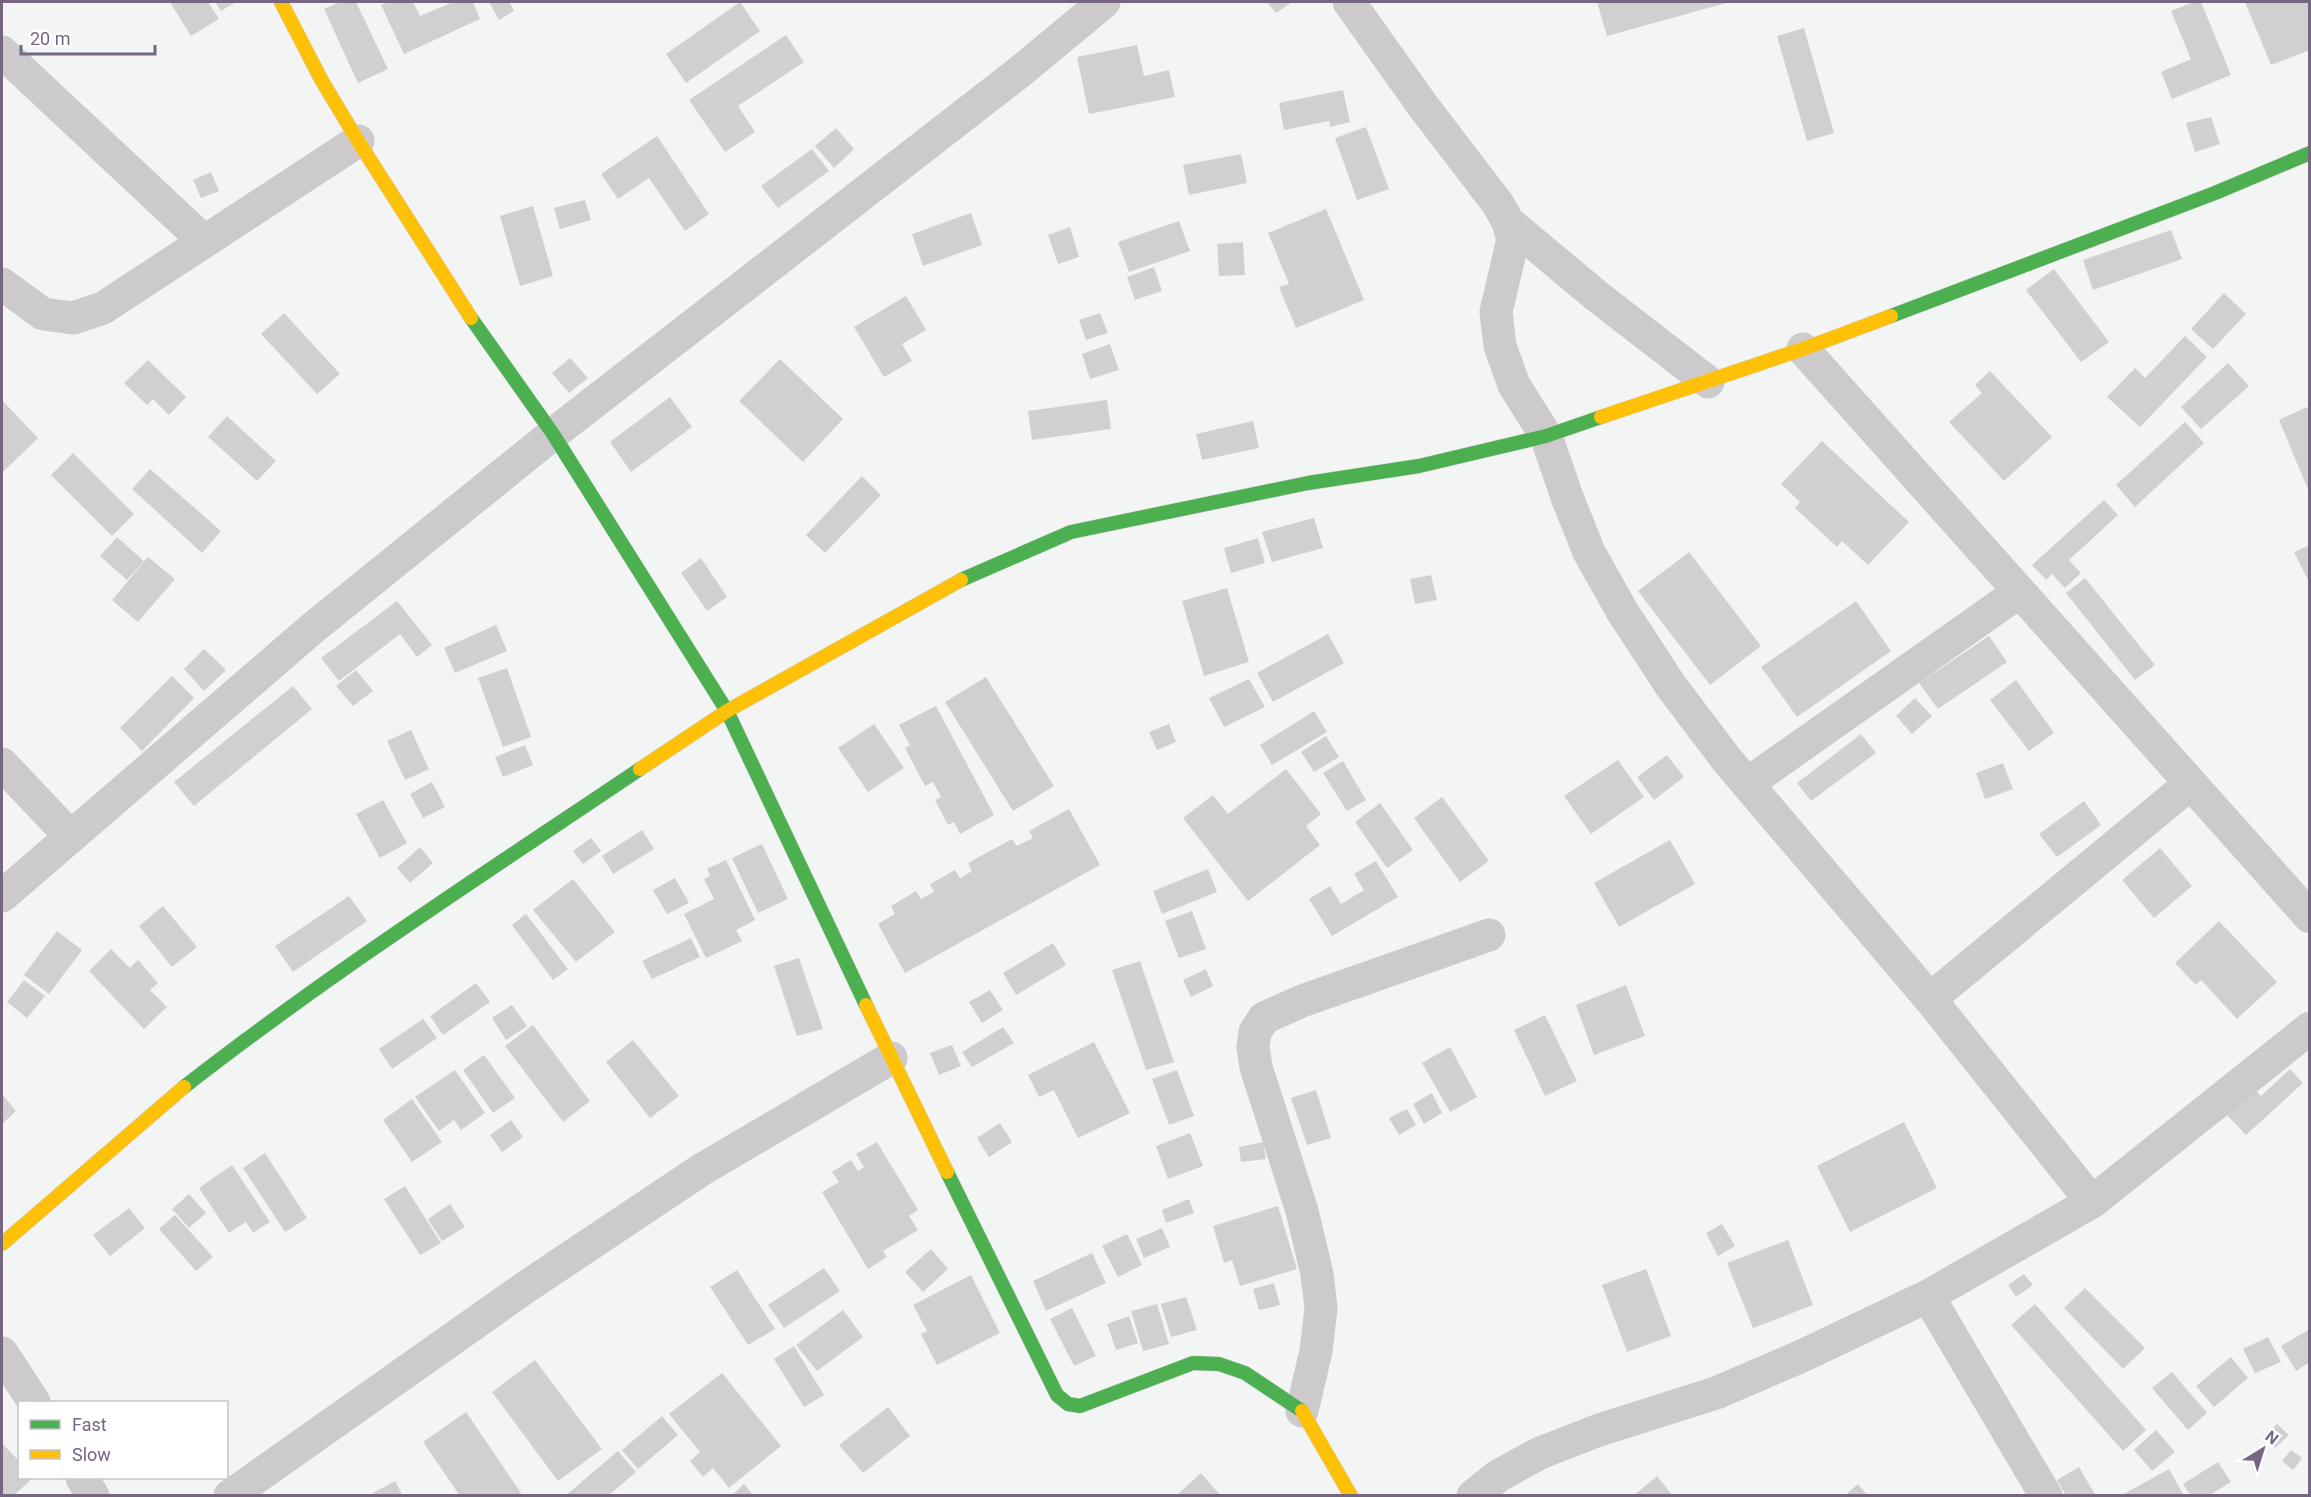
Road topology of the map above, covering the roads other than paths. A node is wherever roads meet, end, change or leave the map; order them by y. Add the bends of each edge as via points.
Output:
1 (281, 2) edge
2 (1104, 2) edge
3 (1349, 2) edge
4 (2, 51) edge
5 (358, 141) junction
6 (2310, 153) edge
7 (1508, 222) junction
8 (204, 241) junction
9 (2, 284) edge
10 (1803, 350) junction
11 (1708, 382) junction
12 (553, 434) junction
13 (1546, 436) junction
14 (2019, 592) junction
15 (727, 711) junction
16 (2, 764) edge
17 (1747, 784) junction
18 (2190, 784) junction
19 (71, 837) junction
20 (2, 896) edge
21 (2310, 917) edge
22 (1489, 935) dead end
23 (1930, 999) junction
24 (2310, 1028) edge
25 (891, 1058) junction
26 (2092, 1202) junction
27 (2, 1244) edge
28 (1928, 1296) junction
29 (2, 1353) edge
30 (33, 1401) edge
31 (1302, 1411) junction
32 (83, 1479) edge
33 (93, 1496) edge
34 (230, 1496) edge
35 (1351, 1496) edge
36 (1473, 1496) edge
37 (2046, 1496) edge

1 - 5 street
2 - 12 street
3 - 7 street
4 - 8 street
5 - 8 street
5 - 12 street via 465,310
6 - 10 street via 2216,193
7 - 11 street
7 - 13 street via 1513,240 1496,312 1500,346 1514,385
8 - 9 street via 103,308 73,318 43,314
10 - 11 street
10 - 14 street
11 - 13 street
12 - 15 street
12 - 19 street via 314,627
13 - 15 street via 1419,466 1308,483 1071,531 959,581
13 - 17 street via 1589,552 1622,611 1671,686
14 - 17 street
14 - 18 street
15 - 25 street
15 - 27 street via 425,914 225,1055
16 - 19 street
17 - 23 street
18 - 21 street
18 - 23 street
19 - 20 street
22 - 31 street via 1302,1001 1264,1018 1255,1032 1257,1067 1302,1211 1317,1274 1321,1308
23 - 26 street
24 - 26 street
25 - 31 street via 1057,1395 1068,1404 1080,1406 1193,1363 1219,1364 1245,1373
25 - 34 street via 701,1170 523,1289
26 - 28 street
28 - 36 street via 1716,1393 1540,1453 1498,1476
28 - 37 street
29 - 30 street
31 - 35 street
32 - 33 street

